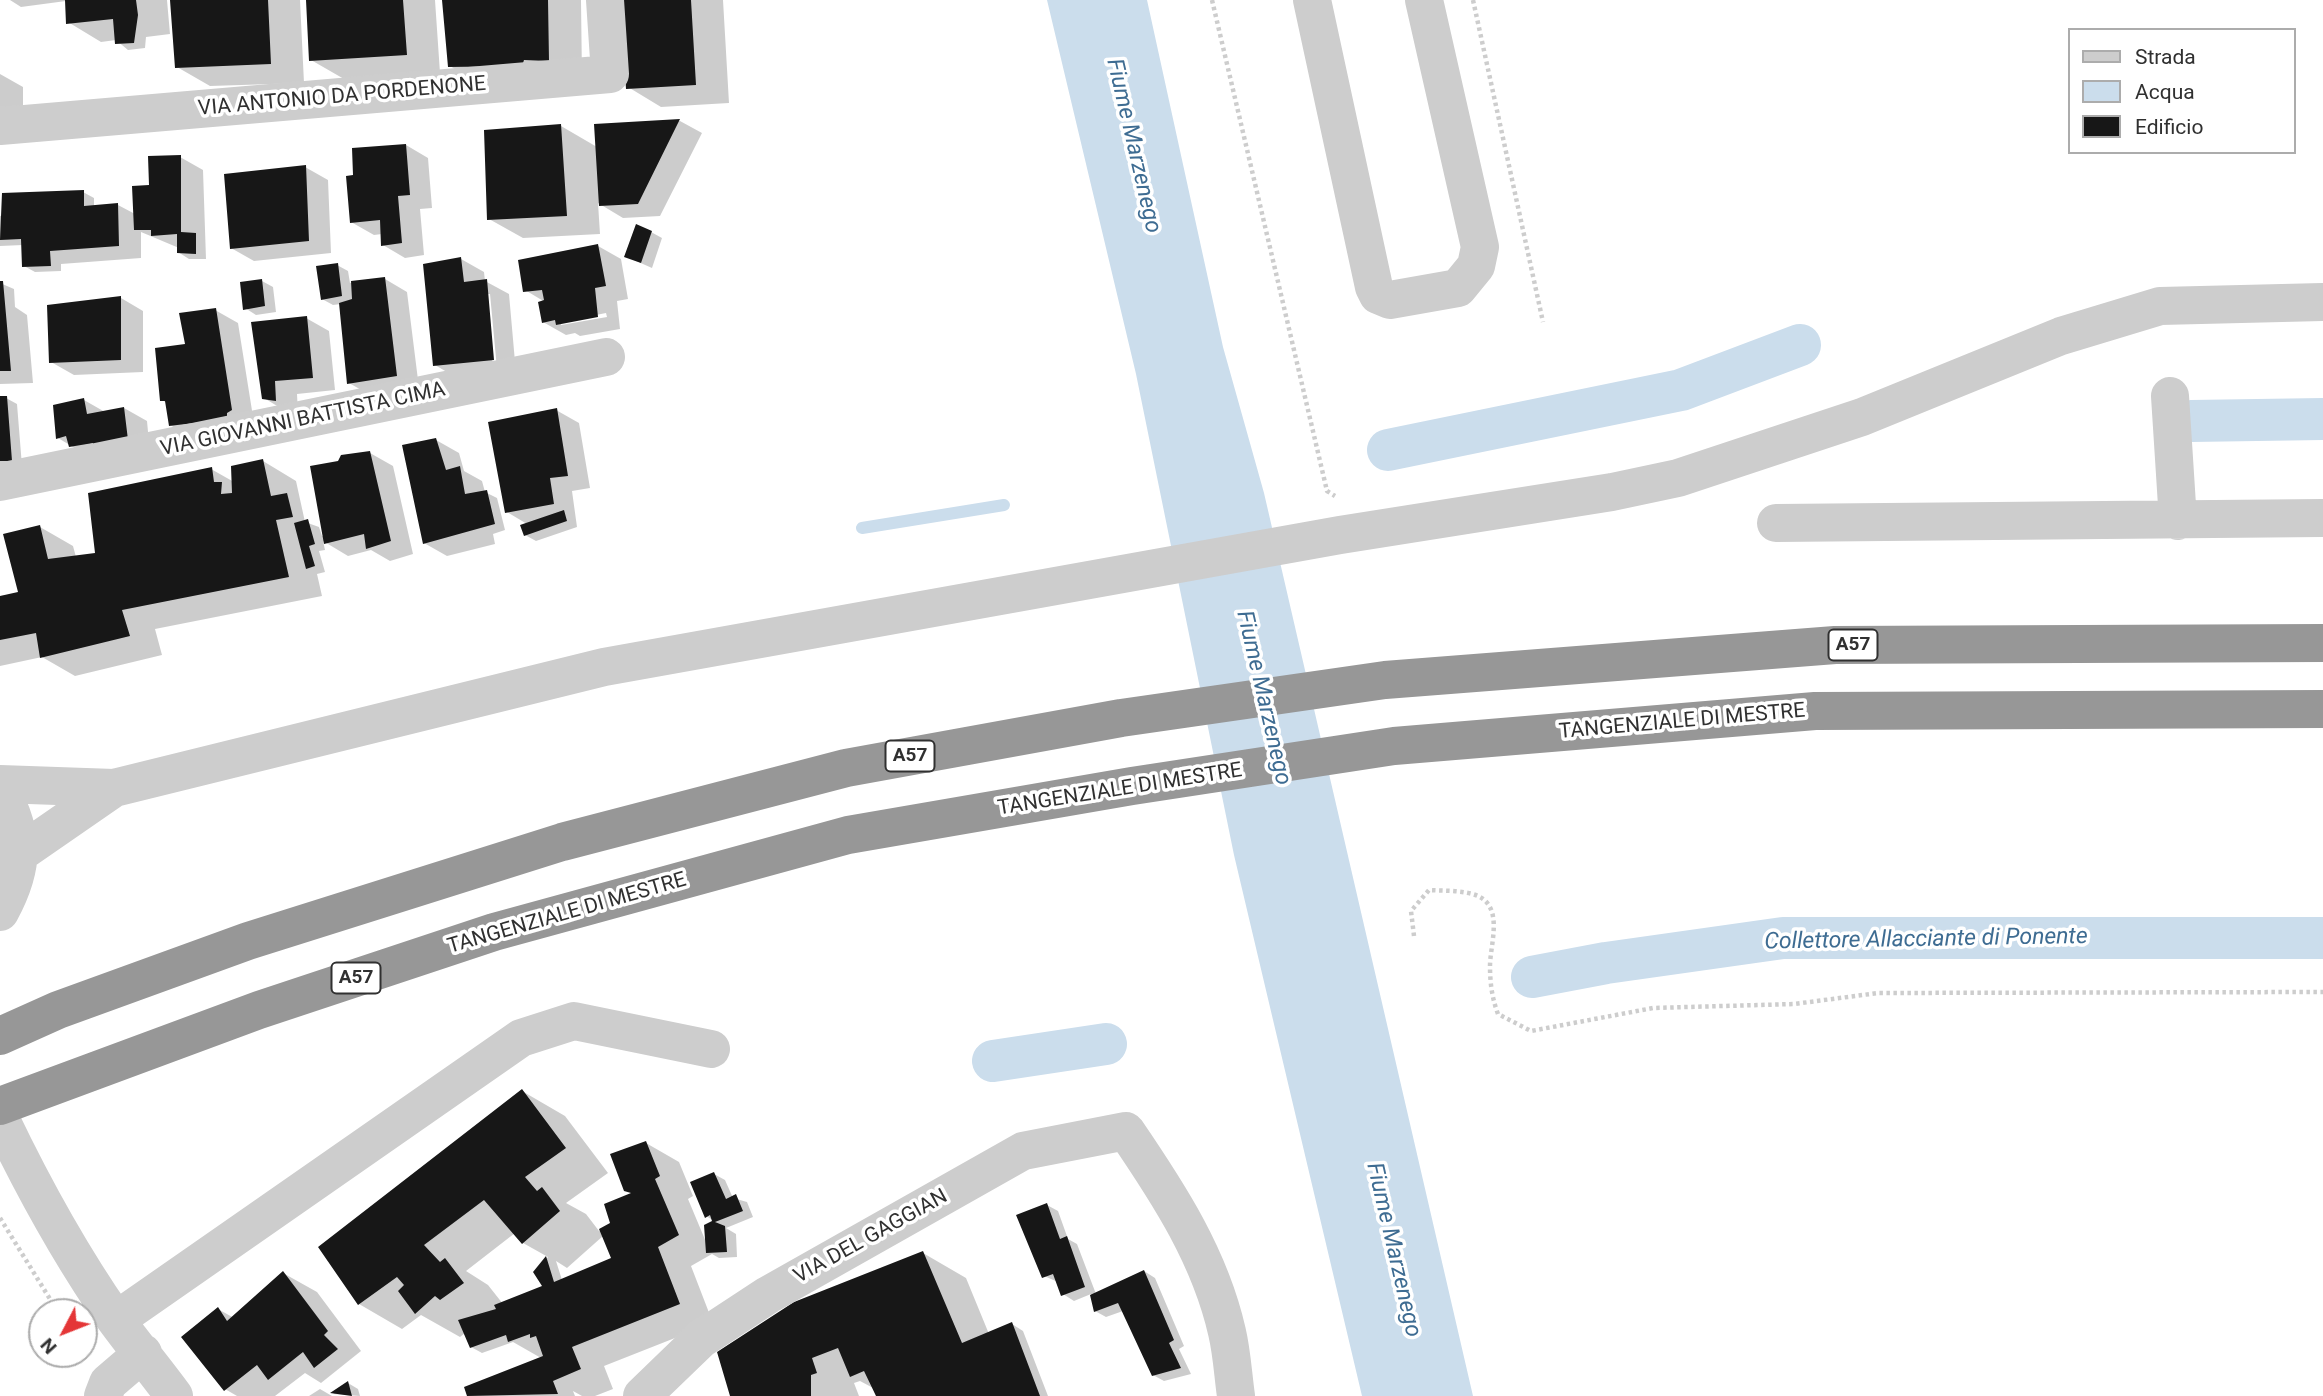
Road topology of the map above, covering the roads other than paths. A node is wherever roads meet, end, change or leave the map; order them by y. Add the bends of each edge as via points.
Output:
1 (605, 0) edge
2 (1312, 0) edge
3 (1424, 0) edge
4 (0, 126) edge
5 (2323, 302) edge
6 (606, 357) dead end
7 (2170, 396) dead end
8 (0, 482) edge
9 (2323, 518) edge
10 (2178, 521) junction
11 (1776, 523) dead end
12 (2323, 643) edge
13 (2323, 709) edge
14 (0, 783) edge
15 (114, 788) junction
16 (0, 789) edge
17 (20, 853) junction
18 (0, 912) edge
19 (0, 1036) edge
20 (711, 1049) dead end
21 (0, 1106) edge
22 (0, 1118) edge
23 (116, 1320) junction
24 (143, 1353) junction
25 (103, 1396) edge
26 (174, 1396) edge
27 (642, 1396) edge
28 (1236, 1396) edge

1 - 4 street, VIA ANTONIO DA PORDENONE via 610,74
2 - 3 street via 1374,287 1378,295 1390,300 1458,288 1476,266 1480,247
5 - 15 street via 2160,306 2061,336 1862,417 1678,478 604,667
6 - 8 street, VIA GIOVANNI BATTISTA CIMA
7 - 10 street
9 - 10 street
10 - 11 street
12 - 19 highway, A57 via 1835,645 1385,680 1121,718 846,768 562,842 356,905 58,1010
13 - 21 highway, TANGENZIALE DI MESTRE / A57 via 1815,711 1394,746 1132,786 848,835 494,932 259,1010
14 - 15 street
15 - 17 street
16 - 17 street via 15,817
17 - 18 street via 14,886
20 - 23 street via 574,1021 521,1038
22 - 23 street via 26,1173
23 - 24 street
24 - 25 street via 108,1383
24 - 26 street
27 - 28 street, VIA DEL GAGGIAN via 701,1339 768,1295 1023,1151 1126,1131 1169,1193 1203,1256 1227,1332

